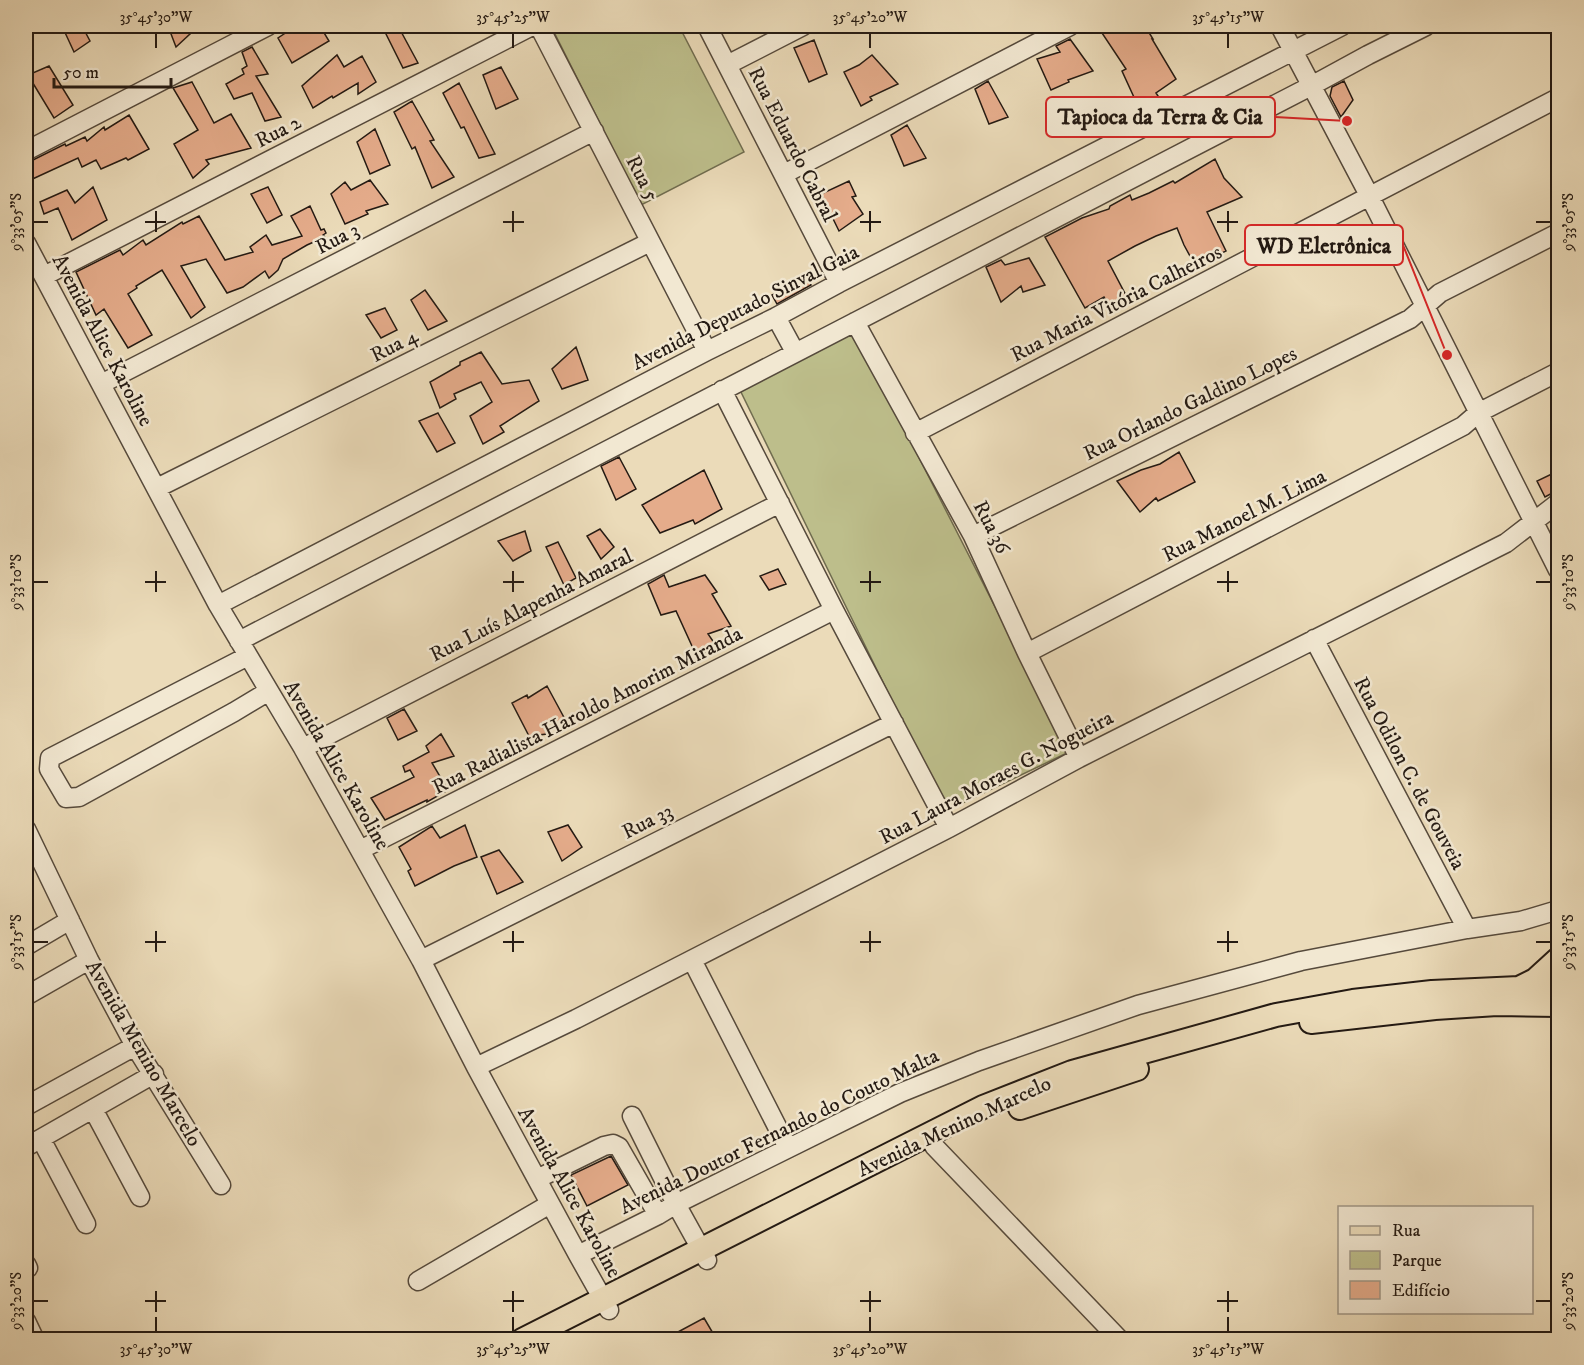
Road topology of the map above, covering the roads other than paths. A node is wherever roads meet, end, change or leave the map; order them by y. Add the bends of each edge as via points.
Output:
1 (268, 26) edge
2 (532, 26) edge
3 (539, 26) edge
4 (707, 26) edge
5 (803, 26) edge
6 (1070, 26) edge
7 (1280, 26) edge
8 (1342, 26) edge
9 (1426, 26) edge
10 (1292, 50) junction
11 (727, 65) junction
12 (1311, 86) junction
13 (1558, 98) edge
14 (594, 131) junction
15 (26, 151) edge
16 (784, 174) junction
17 (1370, 197) junction
18 (1558, 233) edge
19 (650, 242) junction
20 (26, 243) edge
21 (44, 276) junction
22 (839, 283) junction
23 (1425, 306) junction
24 (776, 317) junction
25 (855, 322) junction
26 (707, 351) junction
27 (795, 352) junction
28 (1558, 372) edge
29 (101, 384) junction
30 (722, 390) junction
31 (1478, 413) junction
32 (915, 433) junction
33 (157, 488) junction
34 (780, 503) junction
35 (1558, 504) edge
36 (1534, 521) junction
37 (973, 536) junction
38 (1558, 570) edge
39 (218, 605) junction
40 (834, 610) junction
41 (1314, 639) junction
42 (243, 649) junction
43 (1027, 653) junction
44 (269, 691) junction
45 (894, 723) junction
46 (303, 748) junction
47 (1079, 758) junction
48 (950, 828) junction
49 (26, 829) edge
50 (360, 850) junction
51 (1558, 910) edge
52 (70, 920) junction
53 (1467, 929) junction
54 (26, 946) edge
55 (1558, 959) edge
56 (89, 960) junction
57 (421, 960) junction
58 (692, 960) junction
59 (1520, 988) junction
60 (1558, 989) edge
61 (26, 996) edge
62 (1558, 1005) edge
63 (135, 1046) junction
64 (476, 1067) junction
65 (154, 1074) junction
66 (26, 1106) edge
67 (93, 1109) junction
68 (632, 1116) dead end
69 (33, 1143) edge
70 (934, 1146) junction
71 (789, 1148) junction
72 (537, 1179) junction
73 (221, 1185) dead end
74 (140, 1197) dead end
75 (550, 1204) junction
76 (676, 1204) junction
77 (658, 1215) junction
78 (86, 1224) dead end
79 (704, 1254) junction
80 (578, 1255) junction
81 (418, 1281) dead end
82 (606, 1304) junction
83 (26, 1321) edge
84 (36, 1340) edge
85 (522, 1340) edge
86 (551, 1340) edge
87 (1120, 1340) edge

1 - 15 street
2 - 21 street, Rua 2
3 - 14 street, Rua 5
4 - 11 street, Rua Eduardo Cabral
5 - 11 street
6 - 16 street
7 - 10 street
8 - 10 street, Avenida Deputado Sinval Gaia
9 - 12 street
10 - 12 street
10 - 22 street, Avenida Deputado Sinval Gaia
11 - 16 street, Rua Eduardo Cabral
12 - 17 street
12 - 25 street
13 - 17 street, Rua Maria Vitória Calheiros
14 - 19 street, Rua 5
14 - 29 street, Rua 3
16 - 22 street, Rua Eduardo Cabral
17 - 23 street
17 - 32 street, Rua Maria Vitória Calheiros
18 - 23 street, Rua Orlando Galdino Lopes via 1440,293
19 - 26 street, Rua 5
19 - 33 street, Rua 4
20 - 21 street, Avenida Alice Karoline
21 - 29 street, Avenida Alice Karoline
22 - 24 street, Avenida Deputado Sinval Gaia
23 - 31 street
23 - 37 street, Rua Orlando Galdino Lopes via 1410,319
24 - 26 street, Avenida Deputado Sinval Gaia
24 - 27 street
25 - 27 street
25 - 32 street, Rua 36
26 - 39 street, Avenida Deputado Sinval Gaia
27 - 30 street
28 - 31 street, Rua Manoel M. Lima
29 - 33 street, Avenida Alice Karoline
30 - 34 street
30 - 42 street
31 - 36 street
31 - 43 street, Rua Manoel M. Lima via 1463,426
32 - 37 street, Rua 36
33 - 39 street, Avenida Alice Karoline
34 - 40 street
34 - 46 street, Rua Luís Alapenha Amaral
35 - 36 street, Rua Laura Moraes G. Nogueira
36 - 38 street
36 - 41 street, Rua Laura Moraes G. Nogueira via 1506,543
37 - 43 street, Rua 36
39 - 42 street, Avenida Alice Karoline
40 - 45 street
40 - 50 street, Rua Radialista Haroldo Amorim Miranda
41 - 47 street, Rua Laura Moraes G. Nogueira
41 - 53 street, Rua Odilon C. de Gouveia
42 - 44 street, Avenida Alice Karoline
42 - 44 street via 50,758 49,769 66,798 79,797
43 - 47 street, Rua 36
44 - 46 street, Avenida Alice Karoline
45 - 48 street
45 - 57 street, Rua 33
46 - 50 street, Avenida Alice Karoline
47 - 48 street, Rua Laura Moraes G. Nogueira
48 - 58 street, Rua Laura Moraes G. Nogueira
49 - 52 street, Avenida Menino Marcelo
50 - 57 street, Avenida Alice Karoline
51 - 53 street, Avenida Doutor Fernando do Couto Malta via 1521,921
52 - 54 street
52 - 56 street, Avenida Menino Marcelo
53 - 71 street, Avenida Doutor Fernando do Couto Malta via 1301,961 1138,1005 900,1093
55 - 59 main road
56 - 61 street
56 - 63 street, Avenida Menino Marcelo
57 - 64 street, Avenida Alice Karoline
58 - 64 street, Rua Laura Moraes G. Nogueira
58 - 71 street
59 - 60 main road, Avenida Menino Marcelo
59 - 79 main road, Avenida Menino Marcelo via 1353,1000 1276,1015 1072,1072 983,1107
62 - 70 main road, Avenida Menino Marcelo via 1435,1008 1304,1023 1148,1065 1019,1108
63 - 65 street, Avenida Menino Marcelo
63 - 66 street
64 - 72 street, Avenida Alice Karoline
65 - 67 street
65 - 73 street, Avenida Menino Marcelo
67 - 69 street
67 - 74 street
68 - 76 street
69 - 78 street
70 - 79 main road, Avenida Menino Marcelo
70 - 87 street
71 - 76 street, Avenida Doutor Fernando do Couto Malta
72 - 75 street, Avenida Alice Karoline
72 - 77 street via 613,1144 619,1147
75 - 80 street, Avenida Alice Karoline
75 - 81 street
76 - 77 street, Avenida Doutor Fernando do Couto Malta
76 - 79 street
77 - 80 street, Avenida Doutor Fernando do Couto Malta
79 - 82 main road, Avenida Menino Marcelo
80 - 82 street, Avenida Alice Karoline
82 - 85 main road, Avenida Menino Marcelo
82 - 86 main road, Avenida Menino Marcelo
83 - 84 street

